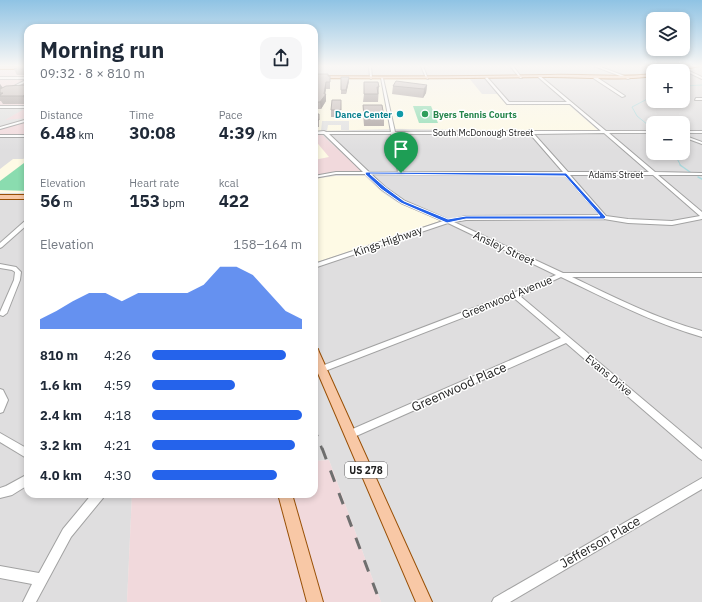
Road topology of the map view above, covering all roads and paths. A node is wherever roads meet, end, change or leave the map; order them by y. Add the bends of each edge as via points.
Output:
1 (385, 94) edge
2 (500, 94) edge
3 (560, 94) edge
4 (620, 94) edge
5 (623, 96) dead end
6 (696, 99) dead end
7 (702, 99) edge
8 (571, 103) junction
9 (0, 107) edge
10 (24, 107) edge
11 (24, 121) edge
12 (0, 128) edge
13 (530, 131) junction
14 (318, 132) edge
15 (324, 132) junction
16 (393, 132) junction
17 (604, 132) junction
18 (646, 132) edge
19 (690, 132) edge
20 (702, 132) edge
21 (0, 136) edge
22 (24, 136) edge
23 (690, 139) edge
24 (702, 143) edge
25 (366, 173) junction
26 (401, 173) junction
27 (654, 174) junction
28 (702, 174) edge
29 (566, 175) junction
30 (318, 176) edge
31 (0, 197) edge
32 (24, 197) edge
33 (702, 216) edge
34 (604, 217) junction
35 (447, 221) junction
36 (24, 225) edge
37 (0, 246) edge
38 (318, 265) edge
39 (0, 266) edge
40 (561, 275) junction
41 (702, 275) edge
42 (515, 295) junction
43 (3, 313) dead end
44 (702, 334) edge
45 (567, 339) junction
46 (318, 360) edge
47 (322, 369) junction
48 (0, 393) edge
49 (0, 409) edge
50 (351, 434) junction
51 (0, 437) edge
52 (24, 452) edge
53 (702, 455) edge
54 (24, 481) edge
55 (702, 483) edge
56 (0, 494) edge
57 (96, 498) edge
58 (285, 498) edge
59 (0, 572) edge
60 (40, 579) junction
61 (29, 602) edge
62 (315, 602) edge
63 (424, 602) edge
64 (498, 602) edge

1 - 16 street
2 - 8 street via 508,103
3 - 8 street
4 - 5 street
6 - 7 street
8 - 17 street
9 - 10 street
11 - 12 street
13 - 16 street, South McDonough Street
13 - 17 street, South McDonough Street
13 - 29 street
14 - 15 street, South McDonough Street
15 - 16 street, South McDonough Street
15 - 25 street, Ansley Street
16 - 26 street
17 - 18 street, South McDonough Street
17 - 27 street
19 - 20 street
21 - 22 street
23 - 24 street
25 - 26 street, Adams Street
25 - 30 street, Adams Street via 336,173
25 - 35 street, Ansley Street via 403,202
26 - 29 street, Adams Street
27 - 28 street, Adams Street
27 - 29 street, Adams Street
27 - 33 street
29 - 34 street
31 - 32 main road
33 - 34 street, Kings Highway via 672,223
34 - 35 street, Kings Highway via 466,218
35 - 38 street, Kings Highway
35 - 40 street, Ansley Street
36 - 37 street
39 - 43 street via 14,268 18,272
40 - 41 street, Greenwood Avenue
40 - 42 street, Greenwood Avenue
40 - 44 street, Ansley Street via 663,321
42 - 45 street, Evans Drive
42 - 47 street, Greenwood Avenue
45 - 50 street, Greenwood Place
45 - 53 street, Evans Drive
46 - 47 main road, US 278
47 - 50 main road, US 278
48 - 49 street via 4,400
50 - 63 main road, US 278
51 - 52 street
54 - 56 street
55 - 64 street, Jefferson Place
57 - 60 street via 67,532
58 - 62 main road
59 - 60 street
60 - 61 street

